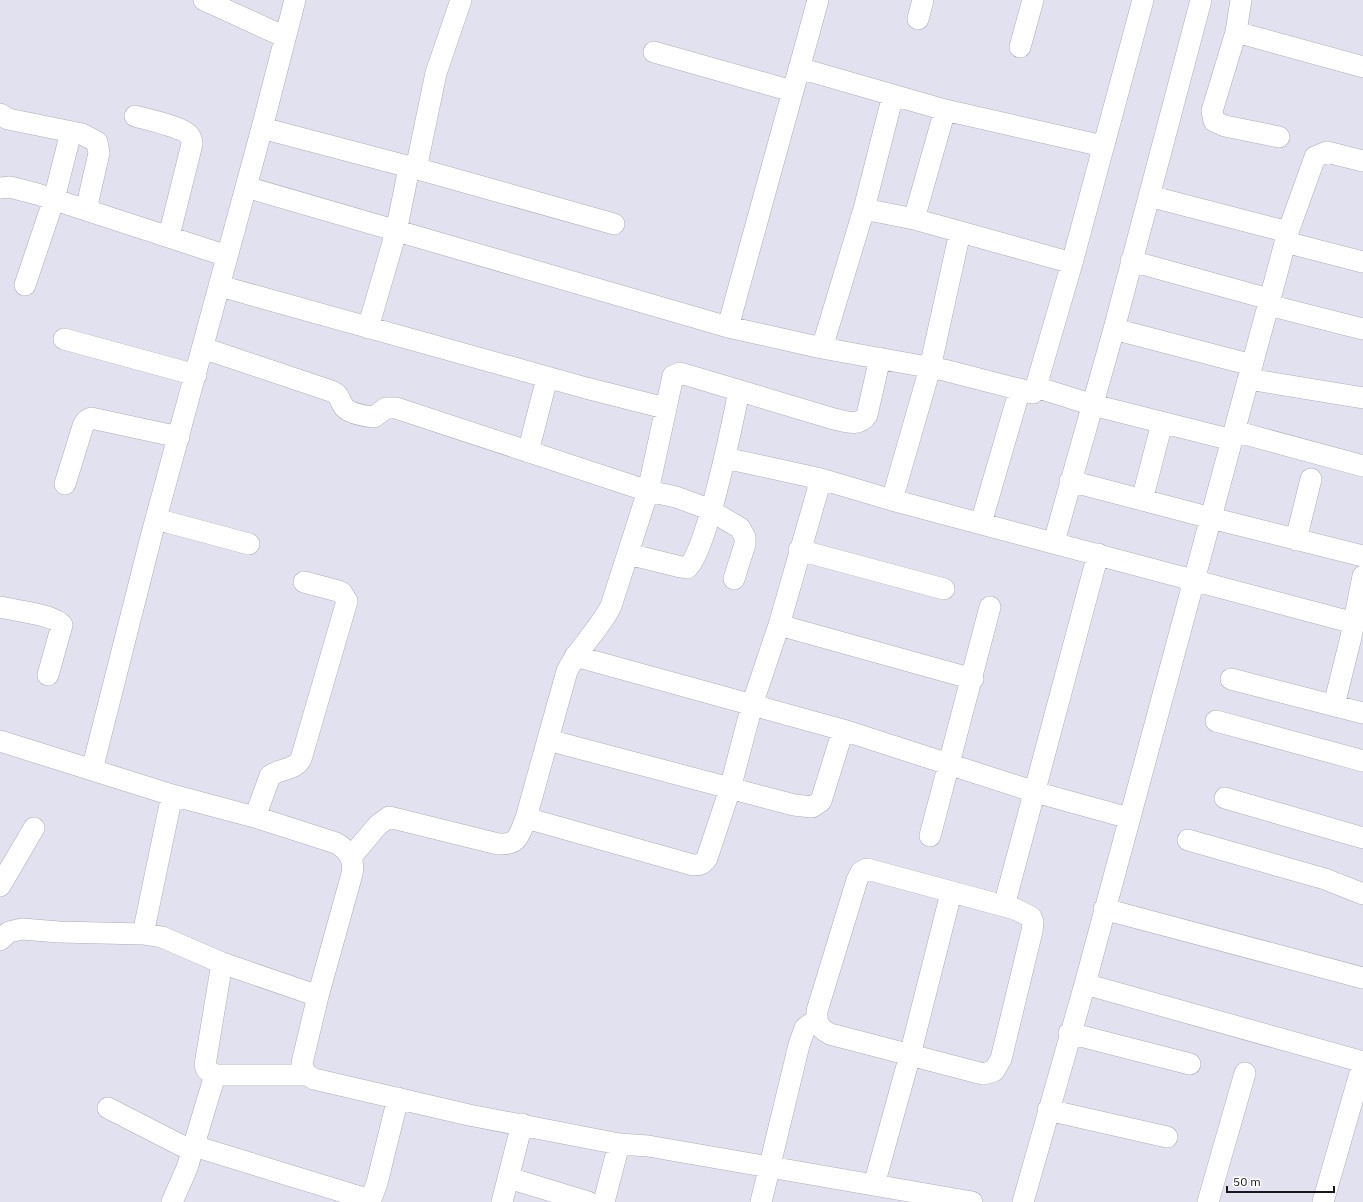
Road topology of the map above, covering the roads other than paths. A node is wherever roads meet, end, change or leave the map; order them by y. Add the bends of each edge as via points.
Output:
1 (204, 0) edge
2 (295, 0) edge
3 (461, 0) edge
4 (818, 0) edge
5 (1033, 0) edge
6 (1143, 0) edge
7 (1201, 0) edge
8 (1242, 0) edge
9 (1236, 32) junction
10 (285, 37) junction
11 (1020, 47) dead end
12 (654, 52) dead end
13 (1363, 67) edge
14 (799, 68) junction
15 (792, 91) junction
16 (893, 95) junction
17 (945, 110) junction
18 (0, 114) edge
19 (135, 116) dead end
20 (262, 128) junction
21 (71, 132) junction
22 (1279, 137) dead end
23 (1103, 146) junction
24 (1363, 161) edge
25 (412, 169) junction
26 (246, 187) junction
27 (0, 188) edge
28 (1149, 196) junction
29 (54, 199) junction
30 (864, 209) junction
31 (86, 210) junction
32 (914, 219) junction
33 (614, 224) dead end
34 (396, 232) junction
35 (960, 232) junction
36 (169, 236) junction
37 (1286, 237) junction
38 (227, 256) junction
39 (1131, 261) junction
40 (1363, 262) edge
41 (1072, 263) junction
42 (25, 285) dead end
43 (220, 286) junction
44 (1269, 302) junction
45 (728, 327) junction
46 (368, 328) junction
47 (1114, 329) junction
48 (1363, 329) edge
49 (64, 339) dead end
50 (203, 348) junction
51 (822, 348) junction
52 (880, 358) junction
53 (930, 368) junction
54 (1250, 372) junction
55 (196, 375) junction
56 (547, 378) junction
57 (1028, 388) junction
58 (739, 391) junction
59 (1363, 398) edge
60 (1093, 405) junction
61 (666, 408) junction
62 (1162, 423) junction
63 (1233, 435) junction
64 (179, 437) junction
65 (528, 452) junction
66 (725, 458) junction
67 (1363, 466) edge
68 (821, 479) junction
69 (1311, 479) dead end
70 (1070, 481) junction
71 (65, 484) dead end
72 (648, 491) junction
73 (892, 500) junction
74 (1142, 500) junction
75 (710, 511) junction
76 (1211, 518) junction
77 (156, 520) junction
78 (981, 523) junction
79 (1296, 540) junction
80 (1054, 542) junction
81 (249, 544) dead end
82 (799, 550) junction
83 (628, 554) junction
84 (1098, 554) junction
85 (1363, 556) edge
86 (1363, 576) edge
87 (734, 579) dead end
88 (1194, 581) junction
89 (304, 582) dead end
90 (944, 589) dead end
91 (990, 607) dead end
92 (1, 610) edge
93 (779, 625) junction
94 (1356, 633) edge
95 (575, 656) junction
96 (48, 675) dead end
97 (973, 679) junction
98 (1231, 679) dead end
99 (752, 705) junction
100 (1334, 705) junction
101 (1363, 713) edge
102 (1216, 722) dead end
103 (843, 730) junction
104 (548, 740) junction
105 (0, 741) edge
106 (1363, 761) edge
107 (949, 764) junction
108 (92, 770) junction
109 (730, 789) junction
110 (1034, 792) junction
111 (172, 795) junction
112 (1225, 798) dead end
113 (255, 816) junction
114 (526, 818) junction
115 (1129, 818) junction
116 (34, 828) dead end
117 (930, 836) dead end
118 (1363, 838) edge
119 (1188, 840) dead end
120 (351, 857) junction
121 (2, 879) edge
122 (951, 893) junction
123 (1363, 894) edge
124 (1004, 906) junction
125 (1104, 908) junction
126 (3, 932) edge
127 (143, 934) junction
128 (222, 963) junction
129 (1363, 978) edge
130 (1085, 984) junction
131 (318, 996) junction
132 (816, 1020) junction
133 (1070, 1033) junction
134 (910, 1055) junction
135 (1363, 1063) edge
136 (1190, 1064) dead end
137 (1245, 1073) dead end
138 (215, 1075) junction
139 (307, 1075) junction
140 (398, 1098) junction
141 (108, 1108) dead end
142 (1048, 1110) junction
143 (522, 1124) junction
144 (1167, 1137) dead end
145 (619, 1144) junction
146 (193, 1149) junction
147 (770, 1167) junction
148 (509, 1178) junction
149 (885, 1192) edge
150 (370, 1201) edge
151 (172, 1202) edge
152 (502, 1202) edge
153 (588, 1202) edge
154 (604, 1202) edge
155 (761, 1202) edge
156 (972, 1202) edge
157 (1023, 1202) edge
158 (1208, 1202) edge
159 (1323, 1202) edge

1 - 10 street
2 - 10 street
3 - 25 street via 436,73
4 - 14 street
5 - 11 street
6 - 23 street
7 - 28 street
8 - 9 street
9 - 13 street
9 - 22 street via 1212,111 1214,121 1225,126
10 - 20 street
12 - 15 street
14 - 15 street
14 - 16 street
15 - 45 street
16 - 17 street
16 - 30 street
17 - 23 street
17 - 32 street
18 - 21 street via 8,119
19 - 36 street via 179,130 192,140
20 - 25 street
20 - 26 street
21 - 29 street
21 - 31 street via 90,137 99,146
23 - 41 street
24 - 37 street via 1326,152 1315,157
25 - 33 street
25 - 34 street
26 - 34 street
26 - 38 street
27 - 29 street via 10,187
28 - 37 street
28 - 39 street
29 - 31 street
29 - 42 street
30 - 32 street
30 - 51 street
31 - 36 street
32 - 35 street
34 - 45 street
34 - 46 street
35 - 41 street
35 - 53 street
36 - 38 street
37 - 40 street
37 - 44 street
38 - 43 street
39 - 44 street
39 - 47 street
41 - 57 street
43 - 46 street
43 - 50 street
44 - 48 street
44 - 54 street
45 - 51 street
46 - 56 street
47 - 54 street
47 - 60 street
49 - 55 street
50 - 55 street
50 - 65 street via 331,390 338,395 343,406 352,412 374,417 386,408 396,408
51 - 52 street
52 - 53 street
52 - 58 street via 867,415 858,423 834,419
53 - 57 street
53 - 73 street
54 - 59 street
54 - 63 street
55 - 64 street
56 - 61 street
56 - 65 street
57 - 60 street
57 - 78 street
58 - 61 street via 688,374 676,374 673,376
58 - 66 street
60 - 62 street
60 - 70 street
61 - 72 street
62 - 63 street
62 - 74 street
63 - 67 street
63 - 76 street
64 - 71 street via 91,418 83,426
64 - 77 street
65 - 72 street
66 - 68 street
66 - 75 street
68 - 73 street
68 - 82 street
69 - 79 street
70 - 74 street
70 - 80 street
72 - 75 street via 676,497
72 - 83 street
73 - 78 street
74 - 76 street
75 - 83 street via 694,561 687,568
75 - 87 street via 740,528 745,537
76 - 79 street
76 - 88 street
77 - 81 street
77 - 108 street
78 - 80 street
79 - 85 street
80 - 84 street
82 - 90 street
82 - 93 street
83 - 95 street via 607,615
84 - 88 street
84 - 110 street
86 - 94 street
88 - 94 street
88 - 115 street
89 - 113 street via 338,591 347,601 302,759 294,767 270,776
91 - 97 street
92 - 96 street via 50,618 62,625
93 - 97 street
93 - 99 street
94 - 100 street
95 - 99 street
95 - 104 street via 563,682
97 - 107 street
98 - 100 street
99 - 103 street
99 - 109 street
100 - 101 street
102 - 106 street
103 - 107 street
103 - 109 street via 826,789 817,805 794,805
104 - 109 street
104 - 114 street
105 - 108 street
107 - 110 street
107 - 117 street
108 - 111 street
109 - 114 street via 707,858 699,865
110 - 115 street
110 - 124 street
111 - 113 street
111 - 127 street
112 - 118 street
113 - 120 street via 336,843 346,849
114 - 120 street via 517,840 509,844 498,844 389,817 378,825
115 - 125 street
116 - 121 street
119 - 123 street via 1325,879
120 - 131 street via 354,864 352,874
122 - 124 street
122 - 132 street via 875,870 867,869 861,872
122 - 134 street
124 - 134 street via 1024,912 1033,922 998,1066 994,1071 983,1074
125 - 129 street
125 - 130 street
126 - 127 street via 22,929
127 - 128 street via 162,937
128 - 131 street
128 - 138 street via 205,1065 207,1070
130 - 133 street
130 - 135 street
131 - 139 street via 302,1063
132 - 134 street via 819,1026 830,1034
132 - 147 street via 805,1028 799,1045
133 - 136 street
133 - 142 street
134 - 149 street
135 - 159 street
137 - 158 street
138 - 139 street
138 - 146 street
139 - 140 street via 314,1079
140 - 143 street
140 - 150 street via 377,1183
141 - 146 street
142 - 144 street
142 - 157 street
143 - 145 street
143 - 148 street
145 - 147 street via 648,1146
145 - 154 street
146 - 150 street
146 - 151 street
147 - 149 street
147 - 155 street
148 - 152 street
148 - 153 street
149 - 156 street

